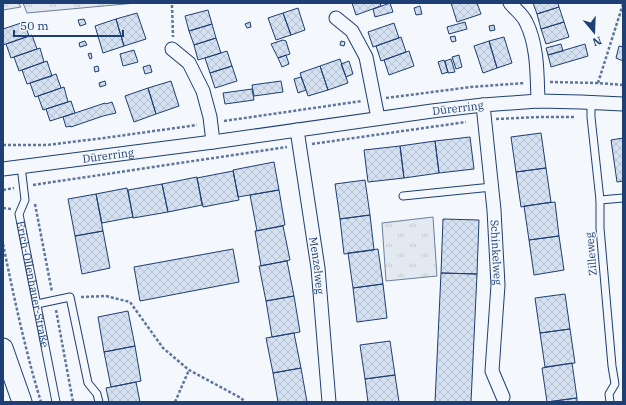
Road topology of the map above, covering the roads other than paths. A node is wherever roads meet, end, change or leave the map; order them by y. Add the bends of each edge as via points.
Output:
1 (510, 3) edge
2 (336, 18) dead end
3 (172, 49) road end
4 (538, 101) junction
5 (591, 102) junction
6 (623, 104) edge
7 (483, 105) junction
8 (378, 118) junction
9 (297, 130) junction
10 (213, 142) junction
11 (21, 166) junction
12 (3, 168) edge
13 (492, 187) junction
14 (403, 196) dead end
15 (623, 198) edge
16 (600, 200) junction
17 (37, 304) junction
18 (3, 348) edge
19 (503, 397) dead end
20 (22, 402) edge
21 (56, 402) edge
22 (99, 402) edge
23 (329, 402) edge
24 (610, 402) edge

1 - 4 street via 526,21 532,37 537,67
2 - 8 street via 352,32 366,57
3 - 10 street via 188,63 203,91
4 - 5 street, Dürerring
4 - 7 street, Dürerring
5 - 6 street, Dürerring
5 - 16 lane, Zilleweg
7 - 8 street, Dürerring
7 - 13 street, Schinkelweg
8 - 9 street, Dürerring
9 - 10 street, Dürerring
9 - 23 street, Menzelweg via 318,268
10 - 11 street, Dürerring
11 - 12 street, Dürerring
11 - 17 lane, Erich-Ollenhauer-Straße via 25,200 19,214
13 - 14 lane
13 - 19 street, Schinkelweg via 498,285 492,372
15 - 16 lane
16 - 24 lane, Zilleweg via 600,228 615,384 609,394
17 - 21 lane, Erich-Ollenhauer-Straße
17 - 22 lane via 70,298 88,383 97,394
18 - 20 street

